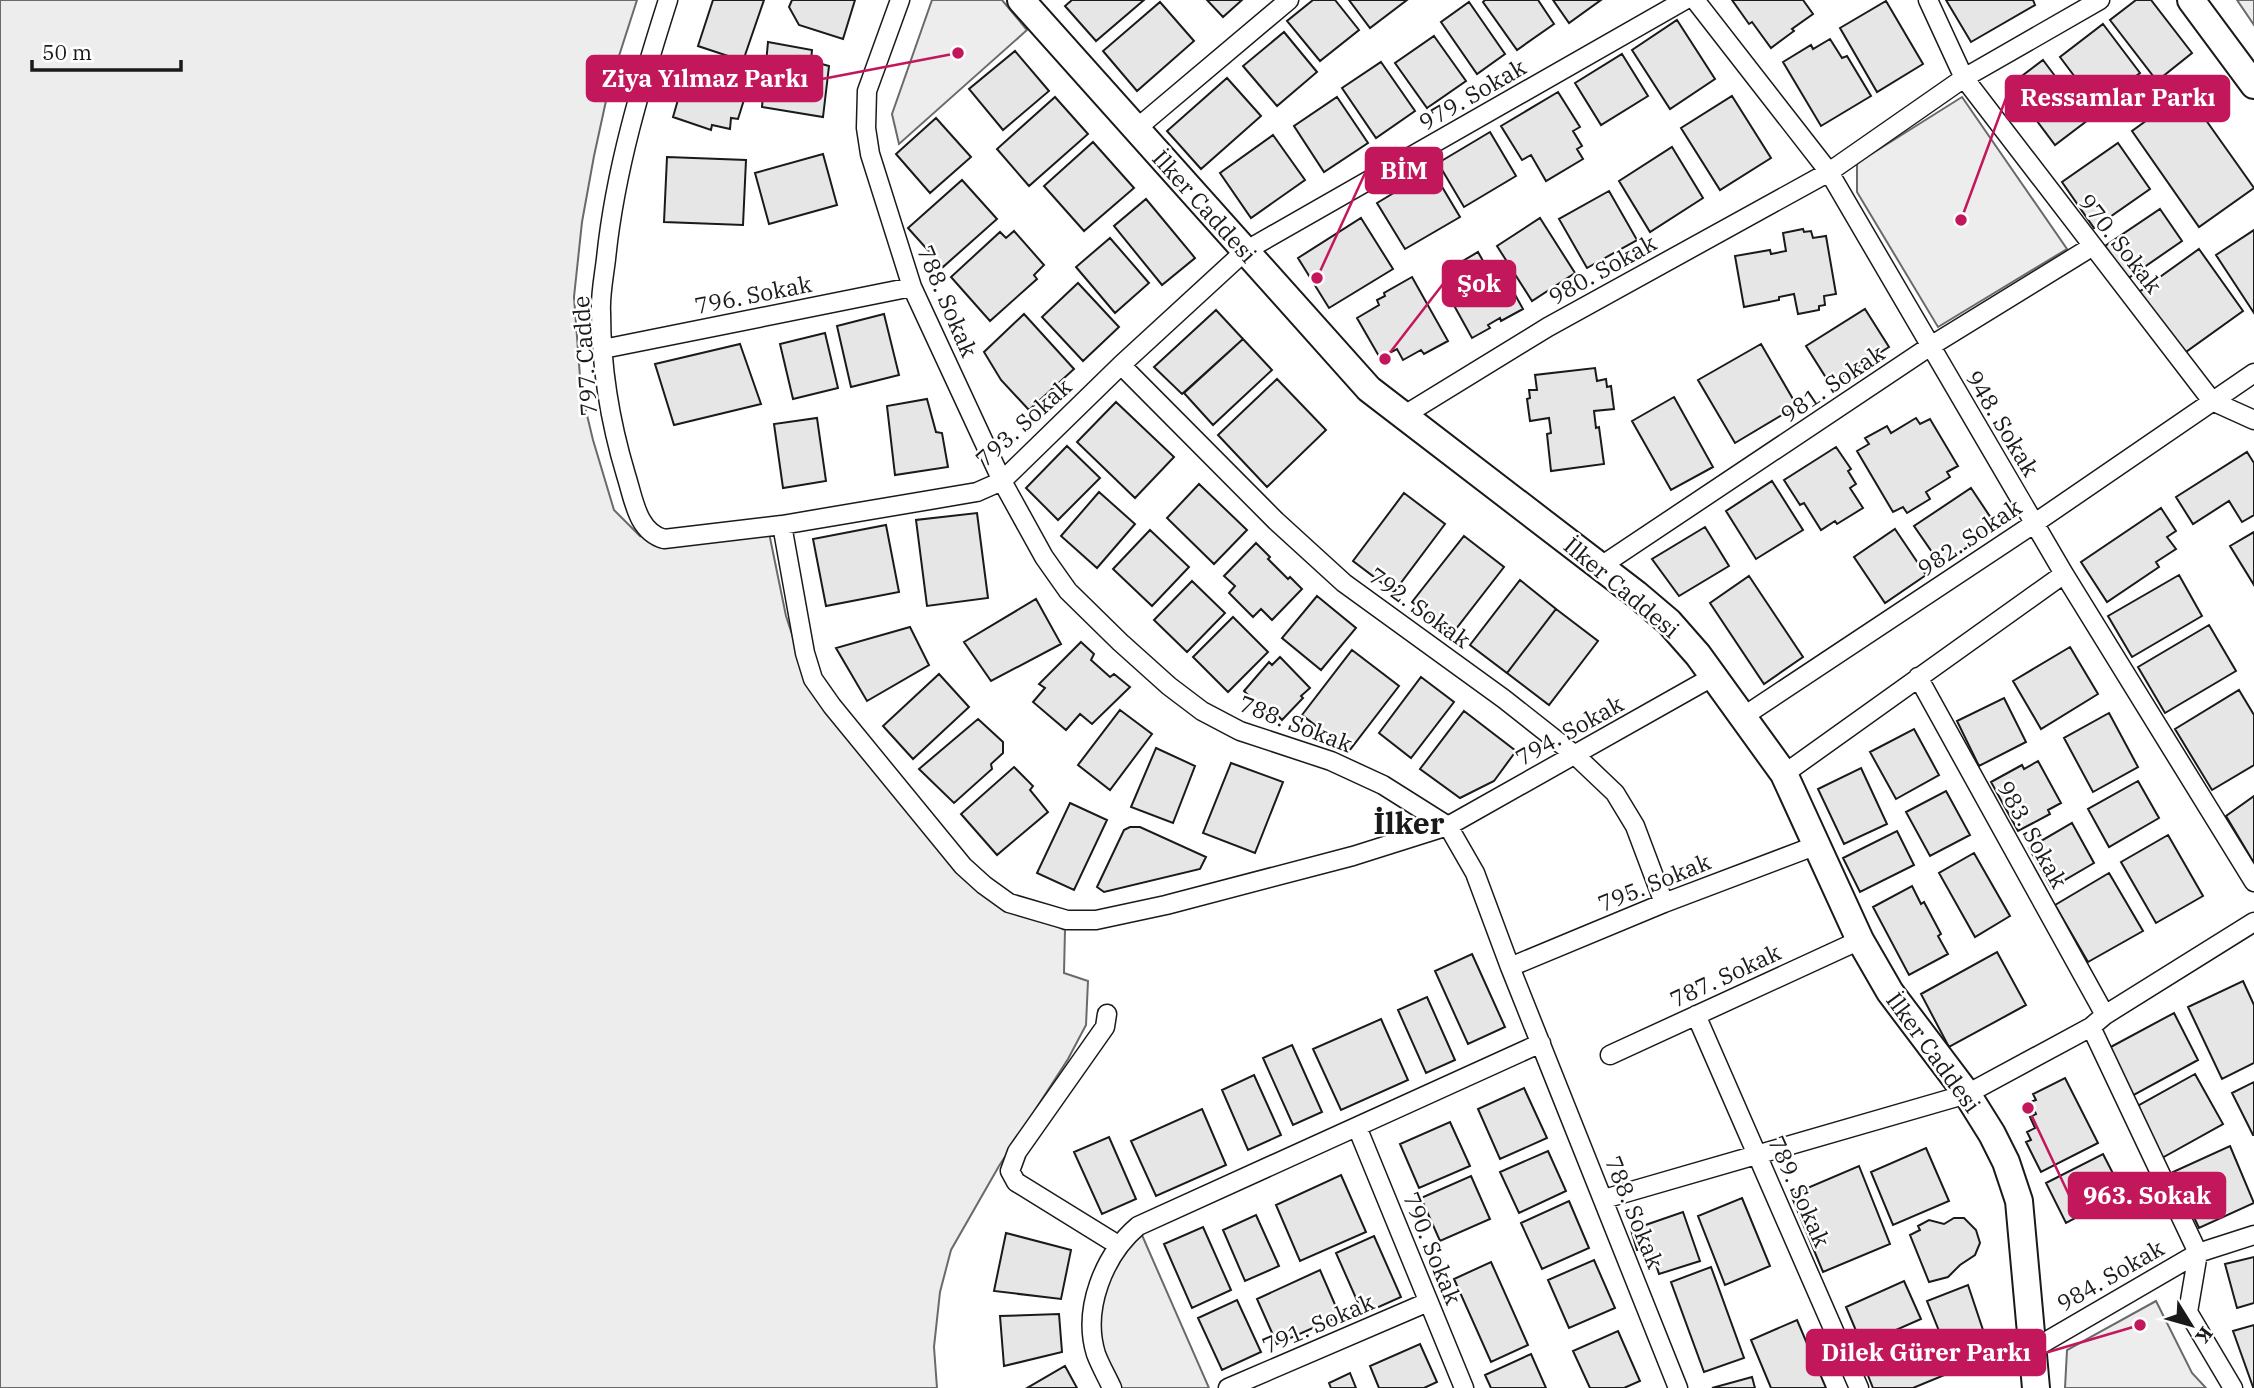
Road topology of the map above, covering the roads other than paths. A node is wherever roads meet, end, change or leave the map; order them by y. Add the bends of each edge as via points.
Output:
1 (668, 0) edge
2 (900, 0) edge
3 (1021, 0) edge
4 (1289, 0) edge
5 (1685, 0) edge
6 (1695, 0) edge
7 (1928, 0) edge
8 (2100, 0) edge
9 (2191, 0) edge
10 (1964, 78) junction
11 (2254, 85) edge
12 (1136, 129) junction
13 (1829, 172) junction
14 (2093, 246) junction
15 (1245, 251) junction
16 (912, 287) junction
17 (1930, 347) junction
18 (603, 349) junction
19 (1121, 365) junction
20 (2254, 373) edge
21 (2212, 401) junction
22 (1403, 416) junction
23 (2254, 420) edge
24 (1002, 481) junction
25 (2035, 523) junction
26 (782, 525) junction
27 (1601, 566) junction
28 (2064, 574) junction
29 (1714, 676) junction
30 (1918, 677) junction
31 (1744, 716) junction
32 (1575, 755) junction
33 (1784, 774) junction
34 (1448, 826) junction
35 (1817, 845) junction
36 (2254, 882) edge
37 (1664, 903) junction
38 (2254, 922) edge
39 (1860, 940) junction
40 (1510, 967) junction
41 (1107, 1014) dead end
42 (1696, 1015) junction
43 (2105, 1015) junction
44 (2091, 1027) junction
45 (1541, 1043) junction
46 (1610, 1055) dead end
47 (1967, 1094) junction
48 (1357, 1126) junction
49 (1758, 1154) junction
50 (1604, 1199) junction
51 (2254, 1236) edge
52 (1118, 1245) junction
53 (2199, 1252) junction
54 (1428, 1302) junction
55 (2033, 1349) junction
56 (1112, 1388) edge
57 (1228, 1388) edge
58 (1464, 1388) edge
59 (1678, 1388) edge
60 (1859, 1388) edge
61 (2036, 1388) edge
62 (2233, 1388) edge

1 - 18 street, 797. Cadde via 636,100 611,222 600,310
2 - 16 street, 788. Sokak via 867,91 866,128
3 - 12 main road, İlker Caddesi
4 - 12 street
5 - 15 street, 979. Sokak
6 - 13 street, 948. Sokak
7 - 10 street, 970. Sokak
8 - 10 street
9 - 11 main road
10 - 13 street, 980. Sokak
10 - 14 street, 970. Sokak
12 - 15 main road, İlker Caddesi
13 - 17 street, 948. Sokak
13 - 22 street, 980. Sokak via 1548,327
14 - 17 street, 981. Sokak
14 - 21 street, 970. Sokak
15 - 19 street, 793. Sokak
15 - 22 main road, İlker Caddesi via 1346,365
16 - 18 street, 796. Sokak
16 - 24 street, 788. Sokak
17 - 25 street, 948. Sokak
17 - 27 street, 981. Sokak
18 - 26 street, 797. Cadde via 608,403 620,453 641,523 652,536 682,539
19 - 24 street, 793. Sokak
19 - 32 street, 792. Sokak via 1344,583
20 - 21 street, 982. Sokak
21 - 23 street, 970. Sokak
21 - 25 street, 982. Sokak
22 - 27 main road, İlker Caddesi
24 - 26 street, 793. Sokak via 977,492
24 - 34 street, 788. Sokak via 1068,591 1169,686 1240,731 1331,761
25 - 28 street, 948. Sokak
25 - 31 street, 982. Sokak
26 - 34 street, 794. Sokak via 813,679 963,866 1009,903 1067,920 1096,920 1353,856
27 - 29 main road, İlker Caddesi via 1669,622
28 - 30 street
28 - 36 street, 948. Sokak
29 - 31 main road, İlker Caddesi
29 - 32 street, 794. Sokak
30 - 33 street
30 - 43 street, 983. Sokak
31 - 33 main road, İlker Caddesi
32 - 34 street, 794. Sokak
32 - 37 street, 792. Sokak via 1615,793 1635,826
33 - 35 main road, İlker Caddesi
34 - 40 street, 788. Sokak via 1475,873
35 - 37 street, 795. Sokak
35 - 39 main road, İlker Caddesi
37 - 40 street, 795. Sokak
38 - 43 street
39 - 42 street, 787. Sokak
39 - 47 main road, İlker Caddesi via 1890,992
40 - 45 street, 788. Sokak
41 - 52 street via 1105,1027 1017,1152 1010,1171 1016,1182
42 - 46 street, 787. Sokak
42 - 49 street, 789. Sokak
43 - 44 street
44 - 47 street
44 - 53 street
45 - 48 street
45 - 50 street, 788. Sokak
47 - 49 street
47 - 55 main road, İlker Caddesi via 2006,1162 2020,1201
48 - 52 street via 1138,1226
48 - 54 street, 790. Sokak
49 - 50 street
49 - 60 street, 789. Sokak
50 - 59 street, 788. Sokak
51 - 53 street, 984. Sokak
52 - 56 street via 1098,1288 1093,1316 1096,1354
53 - 55 street, 984. Sokak
53 - 62 street via 2188,1312
54 - 57 street, 791. Sokak
54 - 58 street, 790. Sokak
55 - 61 main road, İlker Caddesi

